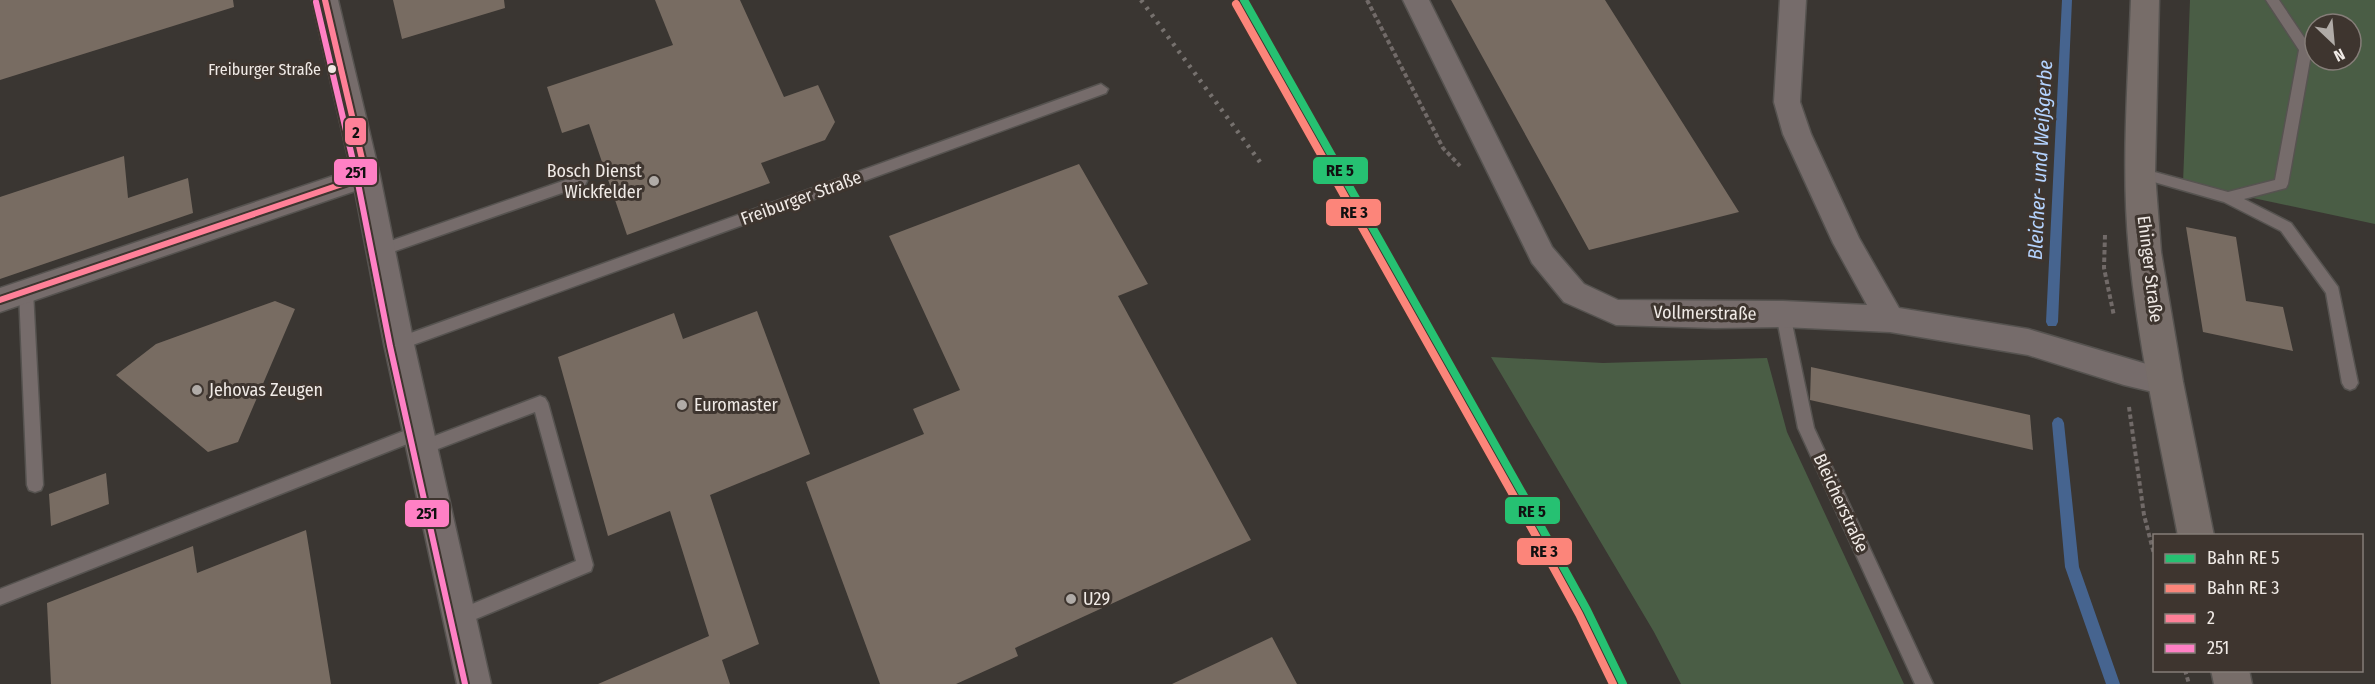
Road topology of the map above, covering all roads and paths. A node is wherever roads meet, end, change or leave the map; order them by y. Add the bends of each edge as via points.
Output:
1 (325, 0) edge
2 (1416, 0) edge
3 (1793, 0) edge
4 (2145, 0) edge
5 (2272, 0) edge
6 (1101, 89) dead end
7 (2140, 173) junction
8 (366, 176) junction
9 (580, 181) dead end
10 (2228, 198) junction
11 (381, 250) junction
12 (13, 296) edge
13 (1783, 314) junction
14 (1890, 319) junction
15 (399, 344) junction
16 (2124, 372) junction
17 (2166, 382) junction
18 (2350, 382) dead end
19 (421, 440) junction
20 (35, 485) dead end
21 (2196, 534) edge
22 (2153, 550) edge
23 (0, 597) edge
24 (459, 618) junction
25 (474, 684) edge
26 (1924, 684) edge

1 - 8 street
2 - 13 street, Vollmerstraße via 1542,255 1574,293 1616,312
3 - 14 street via 1787,102 1793,123 1847,243
4 - 7 main road, Ehinger Straße
5 - 10 lane via 2306,49 2281,184
6 - 15 lane, Freiburger Straße
7 - 10 lane
7 - 17 main road, Ehinger Straße via 2145,252
8 - 11 street
8 - 12 street
9 - 11 lane
10 - 18 lane via 2286,227 2332,291
11 - 15 street
12 - 20 lane
13 - 14 street, Vollmerstraße
13 - 26 lane, Bleicherstraße via 1806,428
14 - 16 street, Vollmerstraße via 2028,342
15 - 19 street
16 - 17 street, Vollmerstraße
16 - 22 path via 2144,515
17 - 21 main road, Ehinger Straße
19 - 23 lane
19 - 24 street
19 - 24 lane via 540,403 585,565
24 - 25 street

